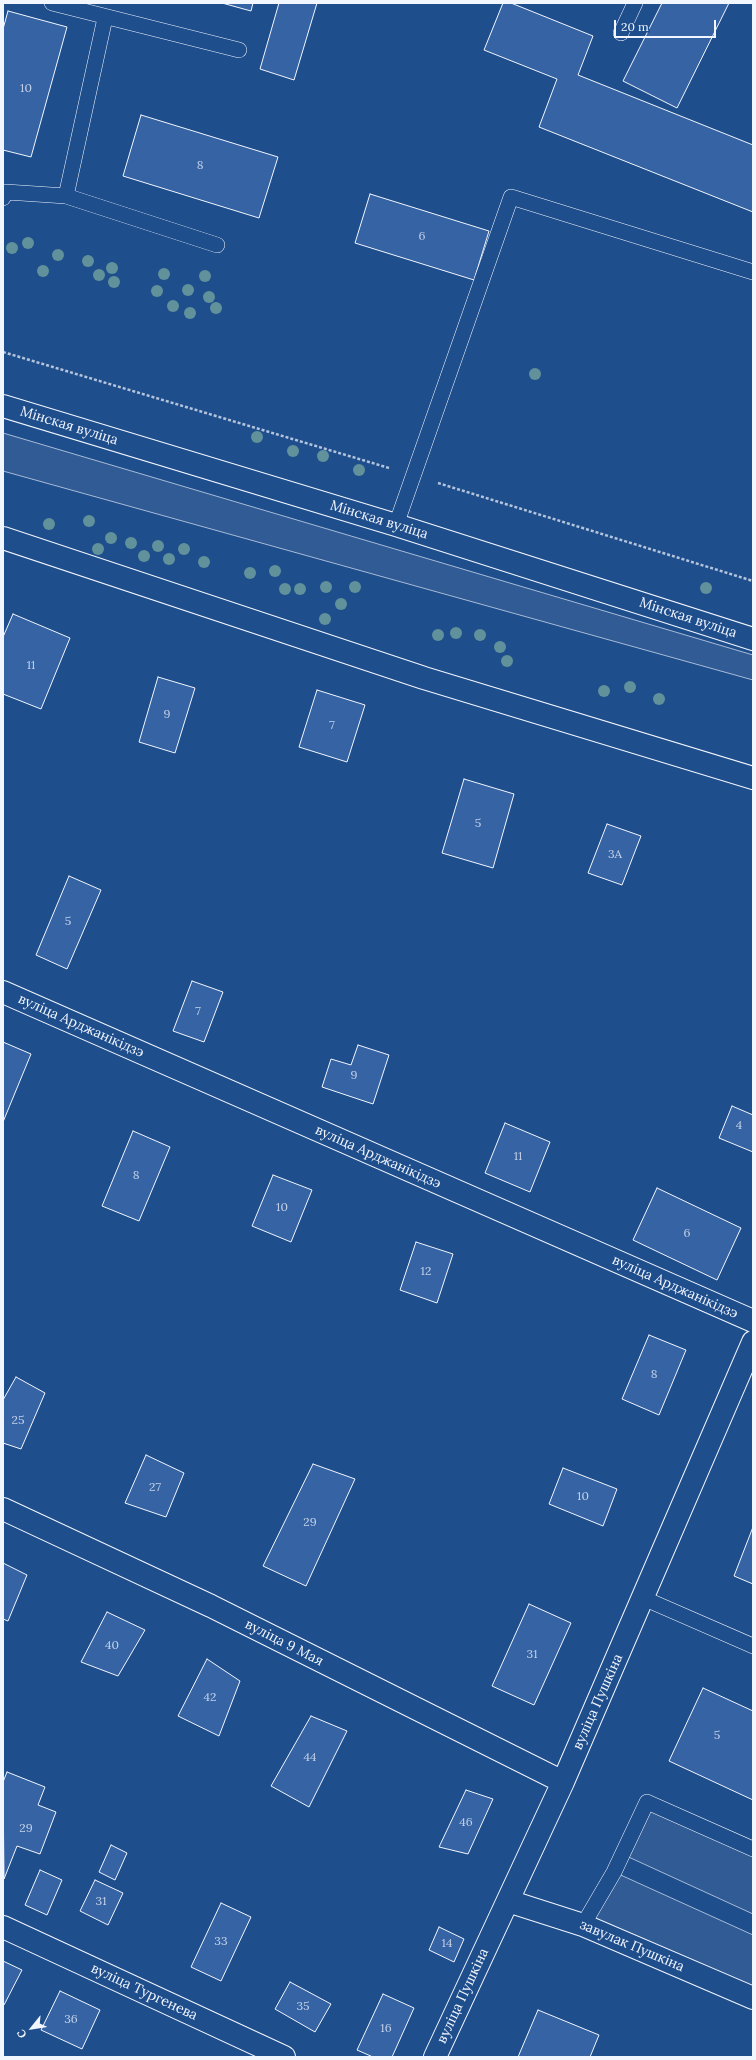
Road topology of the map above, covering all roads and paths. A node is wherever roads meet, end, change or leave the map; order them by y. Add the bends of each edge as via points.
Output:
1 (52, 3) edge
2 (635, 3) edge
3 (105, 18) junction
4 (621, 32) dead end
5 (239, 50) dead end
6 (66, 196) junction
7 (3, 198) edge
8 (217, 245) dead end
9 (753, 272) edge
10 (3, 352) edge
11 (3, 406) edge
12 (414, 475) junction
13 (396, 525) junction
14 (3, 538) edge
15 (753, 581) edge
16 (753, 639) edge
17 (753, 778) edge
18 (3, 992) edge
19 (753, 1321) edge
20 (753, 1342) edge
21 (748, 1371) edge
22 (3, 1509) edge
23 (643, 1598) junction
24 (753, 1646) edge
25 (563, 1782) junction
26 (753, 1848) edge
27 (508, 1901) junction
28 (583, 1925) junction
29 (3, 1927) edge
30 (753, 1998) edge
31 (284, 2057) edge
32 (435, 2057) edge

1 - 3 lane
2 - 4 lane
3 - 5 lane
3 - 6 lane
6 - 7 lane via 6,192
6 - 8 lane
9 - 12 lane via 511,197 464,325
10 - 12 path
11 - 13 street, Мінская вуліца
12 - 13 lane
12 - 15 path
13 - 16 street, Мінская вуліца
14 - 17 street via 424,678
18 - 19 street, вуліца Арджанікідзэ
20 - 21 street, вуліца Пушкіна
21 - 23 street, вуліца Пушкіна
22 - 25 street, вуліца 9 Мая via 211,1606
23 - 24 lane
23 - 25 street, вуліца Пушкіна
25 - 27 street, вуліца Пушкіна
26 - 28 lane via 647,1802 614,1872
27 - 28 street, завулак Пушкіна
27 - 32 street, вуліца Пушкіна
28 - 30 street, завулак Пушкіна
29 - 31 street, вуліца Тургенева

